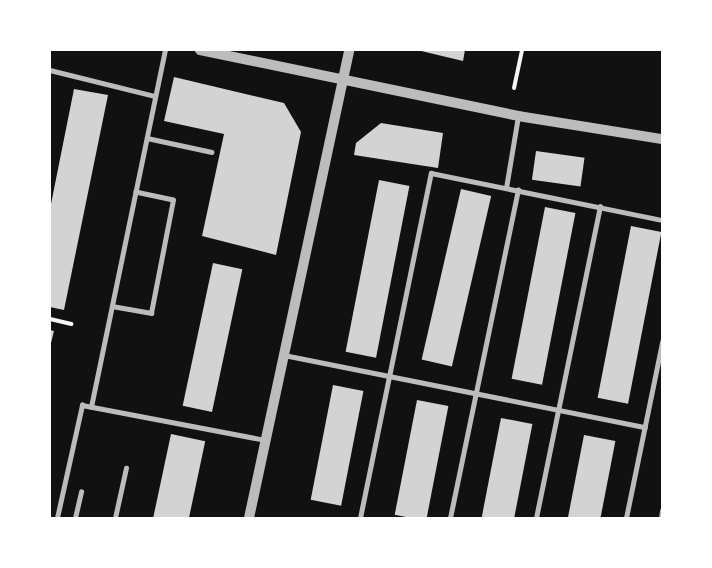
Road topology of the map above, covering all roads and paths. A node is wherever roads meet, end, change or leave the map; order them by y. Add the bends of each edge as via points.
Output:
1 (165, 50) edge
2 (200, 50) edge
3 (349, 50) edge
4 (522, 50) edge
5 (212, 51) edge
6 (50, 70) edge
7 (343, 81) junction
8 (514, 88) dead end
9 (155, 96) junction
10 (518, 116) junction
11 (147, 138) junction
12 (663, 139) edge
13 (212, 152) dead end
14 (506, 188) junction
15 (518, 190) junction
16 (136, 192) junction
17 (600, 207) junction
18 (663, 220) edge
19 (112, 306) junction
20 (50, 319) edge
21 (71, 324) dead end
22 (663, 342) edge
23 (284, 355) junction
24 (390, 376) junction
25 (476, 393) junction
26 (91, 407) junction
27 (558, 409) junction
28 (645, 427) junction
29 (266, 440) junction
30 (126, 468) dead end
31 (81, 492) dead end
32 (663, 511) edge
33 (57, 519) edge
34 (75, 519) edge
35 (115, 519) edge
36 (249, 519) edge
37 (360, 519) edge
38 (450, 519) edge
39 (536, 519) edge
40 (626, 519) edge
41 (661, 519) edge

1 - 9 lane
2 - 5 street
3 - 7 street
4 - 8 path
5 - 7 street
6 - 9 lane
7 - 10 street
7 - 23 street
9 - 11 lane
10 - 12 street
10 - 14 lane
11 - 13 lane
11 - 16 lane
14 - 15 lane
14 - 24 lane via 431,173
15 - 17 lane
15 - 25 lane
16 - 19 lane
16 - 19 lane via 173,200 151,313
17 - 18 lane
17 - 27 lane
19 - 26 lane
20 - 21 path
22 - 28 lane
23 - 24 lane
23 - 29 street
24 - 25 lane
24 - 37 lane
25 - 27 lane
25 - 38 lane
26 - 29 lane
26 - 33 lane via 82,405
27 - 28 lane
27 - 39 lane
28 - 40 lane
29 - 36 street
30 - 35 lane
31 - 34 lane
32 - 41 lane

